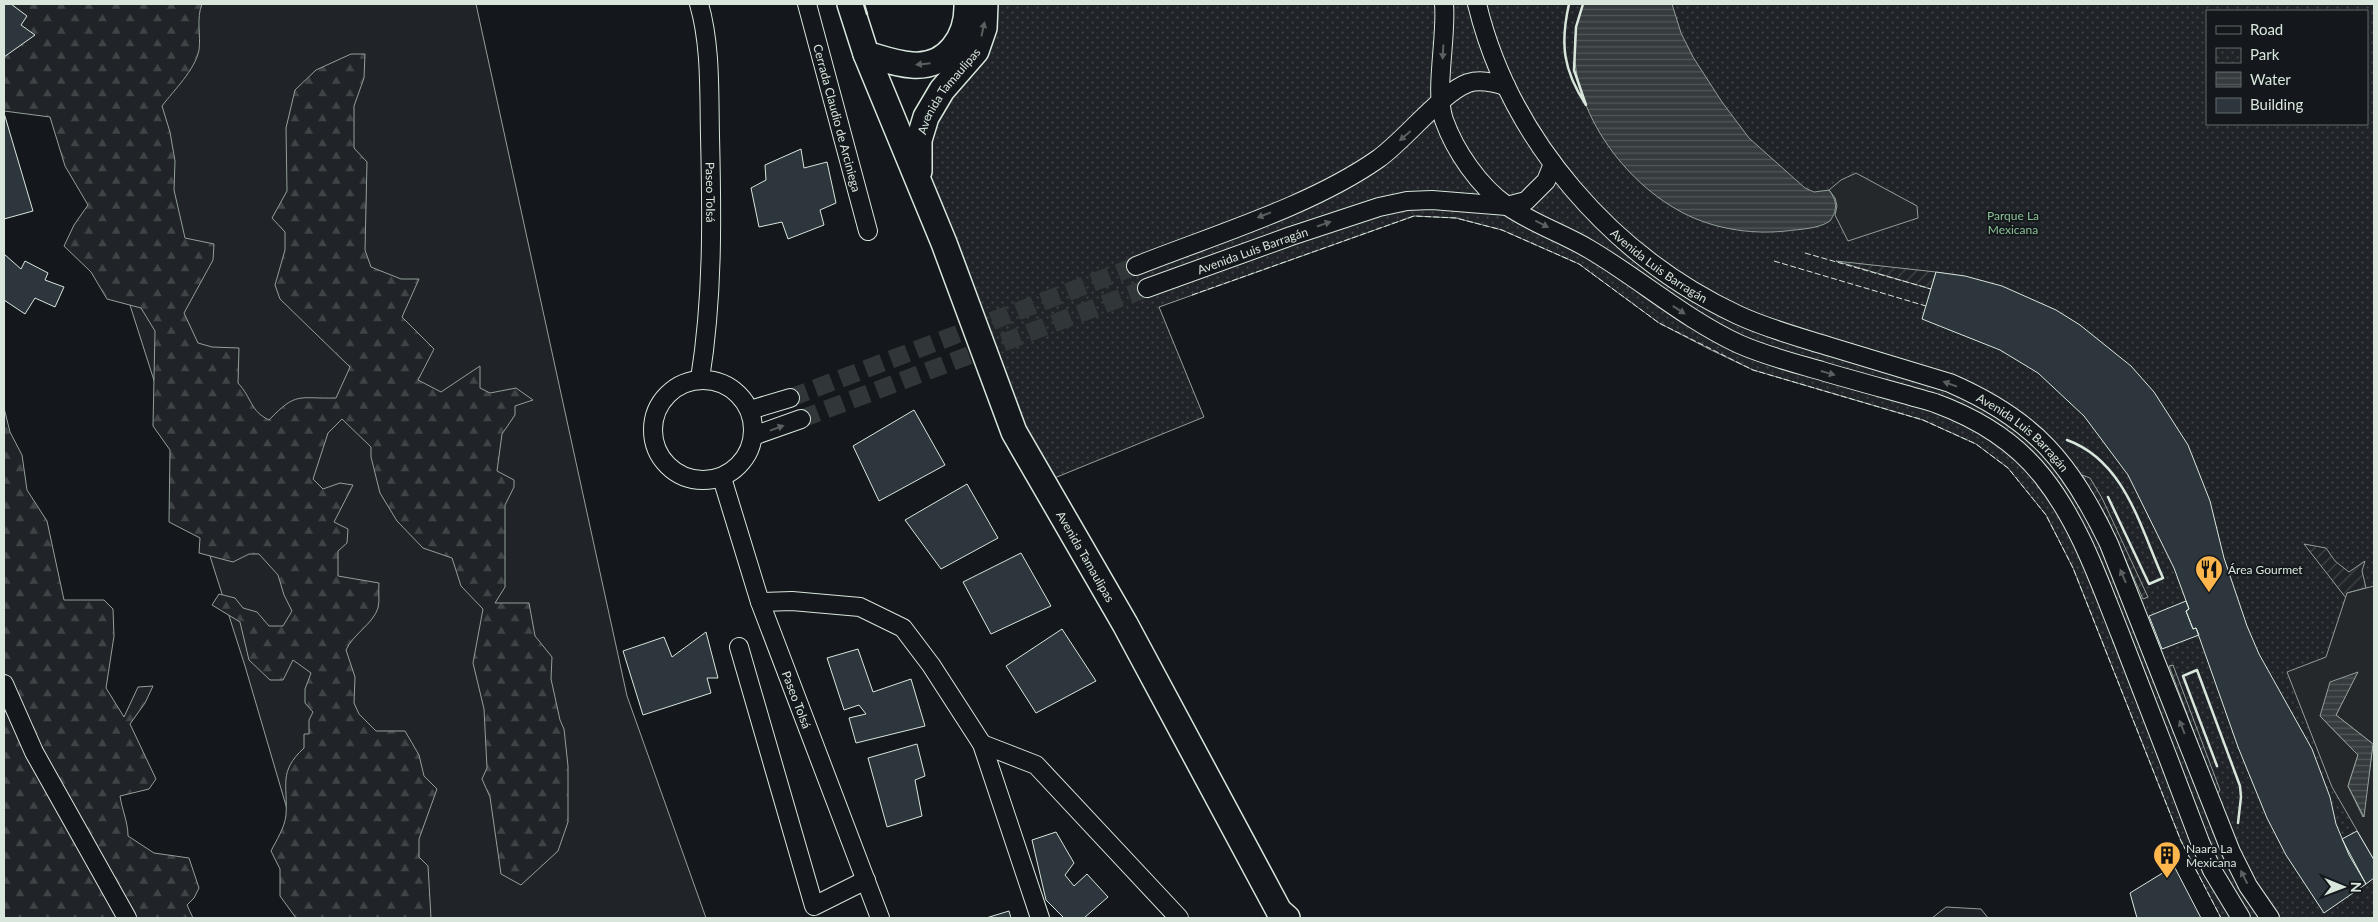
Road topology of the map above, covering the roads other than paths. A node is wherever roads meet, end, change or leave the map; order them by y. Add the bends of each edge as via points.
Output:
1 (699, 4) edge
2 (808, 4) edge
3 (850, 4) edge
4 (966, 4) edge
5 (985, 4) edge
6 (1444, 4) edge
7 (1477, 4) edge
8 (866, 54) junction
9 (1506, 86) junction
10 (1440, 103) junction
11 (1553, 164) junction
12 (918, 181) junction
13 (1506, 206) junction
14 (868, 231) dead end
15 (1136, 266) tunnel mouth
16 (1147, 288) tunnel mouth
17 (700, 380) junction
18 (790, 398) tunnel mouth
19 (750, 410) junction
20 (801, 419) tunnel mouth
21 (753, 436) junction
22 (2044, 442) junction
23 (2026, 458) junction
24 (722, 478) junction
25 (760, 602) junction
26 (739, 647) dead end
27 (4, 684) edge
28 (982, 744) junction
29 (866, 880) junction
30 (128, 918) edge
31 (880, 918) edge
32 (1040, 918) edge
33 (1178, 918) edge
34 (1287, 918) edge
35 (2241, 918) edge
36 (2270, 918) edge

1 - 17 street, Paseo Tolsá via 705,33 712,208 708,329
2 - 14 street, Cerrada Claudio de Arciniega
3 - 8 street, Avenida Tamaulipas
4 -> 8 street, Avenida Tamaulipas via 966,25 960,41 947,55 930,64 912,65
12 -> 5 street, Avenida Tamaulipas via 919,140 926,118 942,90 976,51 984,28
6 -> 10 street, Avenida Luis Barragán
7 - 9 street, Avenida Luis Barragán
8 - 12 street, Avenida Tamaulipas
9 - 10 street via 1480,81 1469,83
9 - 11 street, Avenida Luis Barragán
10 - 13 street, Avenida Luis Barragán via 1454,143 1475,175
10 -> 15 street via 1380,157 1344,180 1282,209
11 - 13 street, Avenida Luis Barragán via 1537,192 1526,201
22 -> 11 street, Avenida Luis Barragán via 2002,408 1950,383 1769,328 1706,299 1626,243
12 - 34 street, Avenida Tamaulipas via 1014,432 1125,624 1279,910
16 -> 13 street, Avenida Luis Barragán via 1379,207 1432,200
13 -> 23 street, Avenida Luis Barragán via 1586,248 1693,319 1739,344 1958,412 1995,433
17 - 19 street via 718,382 734,390
17 - 24 street via 679,385 662,400 653,420 653,442 662,462 679,476 701,482
18 - 19 street
19 - 21 street
21 -> 20 street
21 - 24 street via 744,461
22 - 23 street
36 -> 22 street, Avenida Luis Barragán via 2248,886 2231,852 2109,544 2076,482
23 - 35 street, Avenida Luis Barragán via 2064,507 2090,556 2200,842 2212,870
24 - 25 street, Paseo Tolsá
25 - 28 street via 792,601 860,607 903,628 931,664
25 - 29 street, Paseo Tolsá
26 - 29 street via 814,906
27 - 30 street via 34,752
28 - 32 street
28 - 33 street via 1036,764
29 - 31 street, Paseo Tolsá

